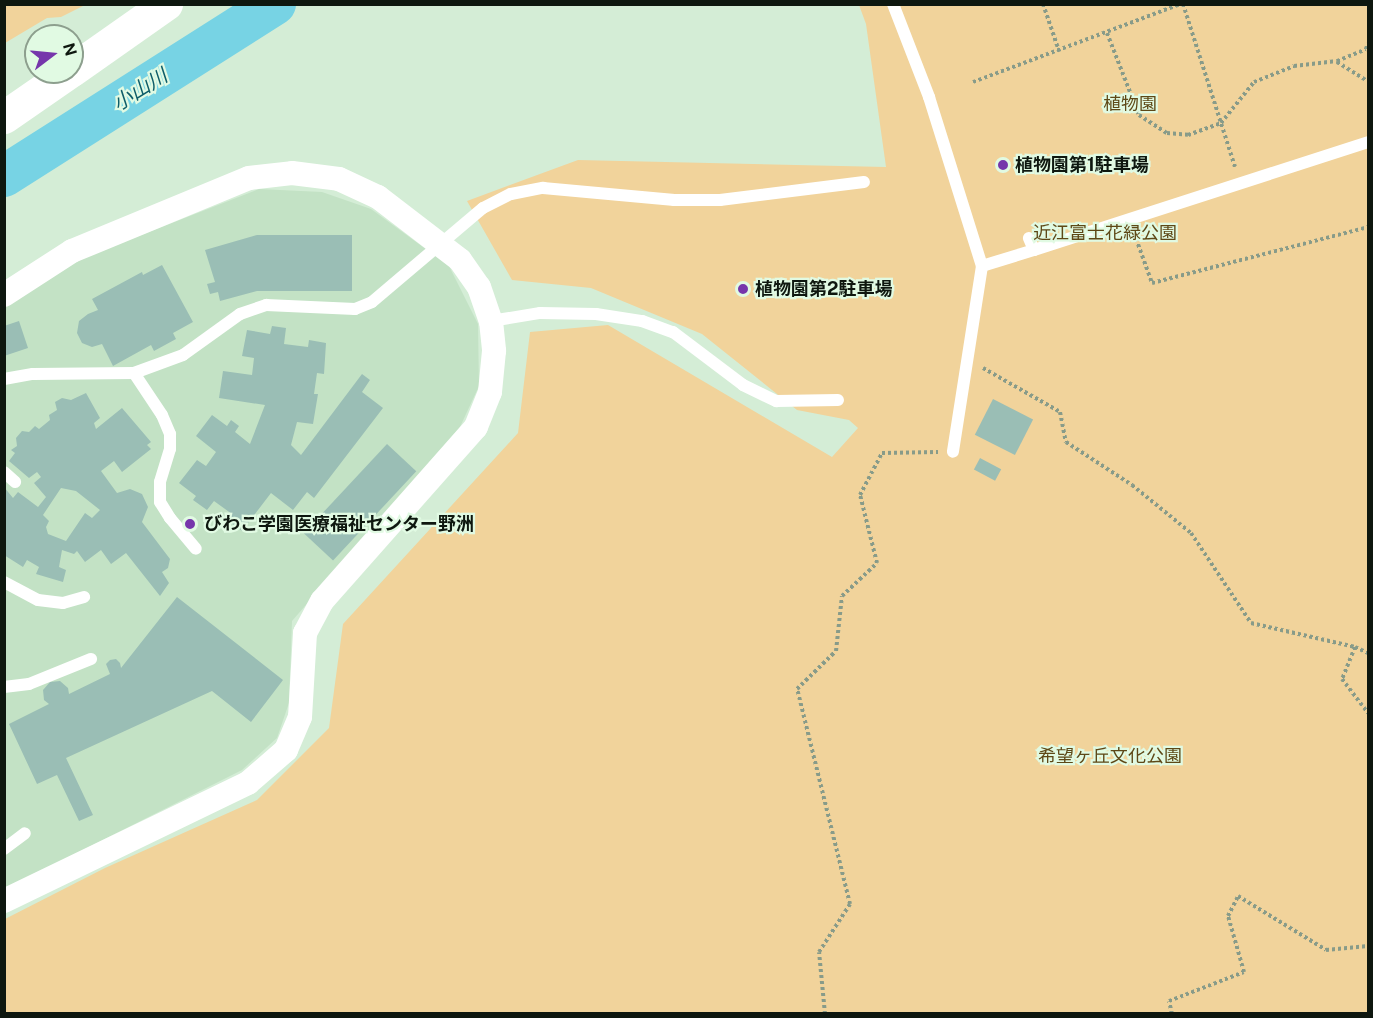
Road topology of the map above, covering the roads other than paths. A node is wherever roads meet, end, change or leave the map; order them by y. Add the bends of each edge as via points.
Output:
1 (166, 4) edge
2 (893, 4) edge
3 (84, 61) edge
4 (51, 84) edge
5 (4, 117) edge
6 (1368, 142) edge
7 (864, 182) dead end
8 (1029, 238) dead end
9 (440, 244) junction
10 (1034, 250) junction
11 (982, 266) junction
12 (4, 295) edge
13 (491, 321) junction
14 (134, 373) junction
15 (4, 379) edge
16 (838, 400) dead end
17 (953, 452) road end
18 (4, 472) edge
19 (15, 482) dead end
20 (196, 549) dead end
21 (4, 582) edge
22 (84, 597) dead end
23 (91, 659) dead end
24 (4, 687) edge
25 (25, 833) dead end
26 (4, 849) edge
27 (4, 901) edge

1 - 3 main road
2 - 11 lane via 929,97
4 - 5 main road
6 - 10 lane
7 - 9 lane via 720,201 543,188 511,194 483,208
8 - 10 lane
9 - 12 street via 378,197 339,179 292,173 249,178 72,251
9 - 13 street via 460,260 479,287
9 - 14 lane via 372,302 355,309 266,305 240,314 183,356
10 - 11 lane
11 - 17 lane
13 - 16 lane via 540,313 596,314 642,321 673,332 743,385 776,401
13 - 27 street via 494,351 490,392 476,427 322,601 305,633 300,717 286,750 248,783
14 - 15 lane via 43,374
14 - 20 lane via 170,434 160,502
18 - 19 lane
21 - 22 lane via 38,600 63,603
23 - 24 lane via 29,684
25 - 26 lane

